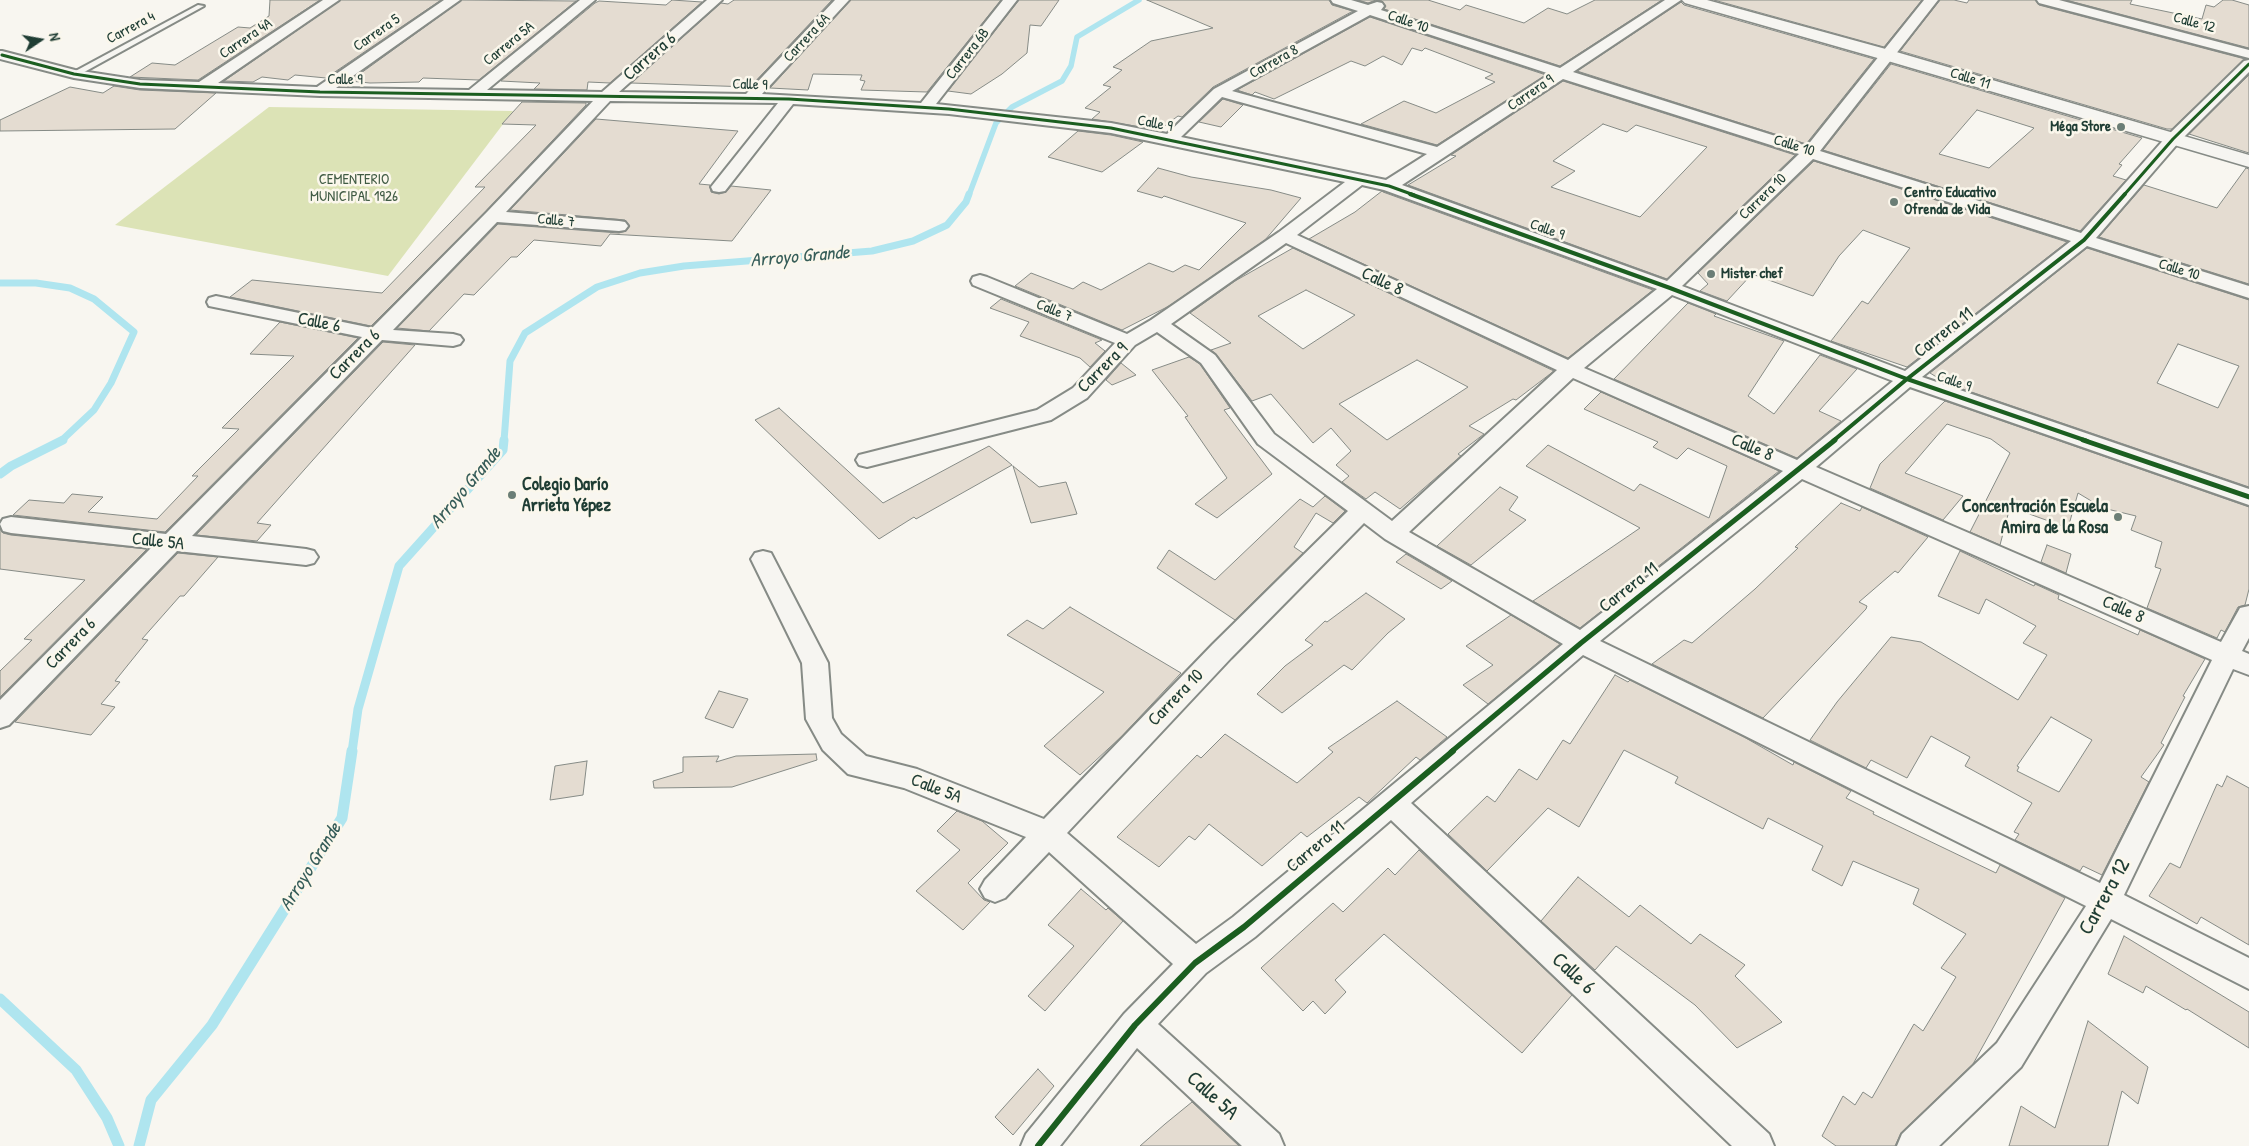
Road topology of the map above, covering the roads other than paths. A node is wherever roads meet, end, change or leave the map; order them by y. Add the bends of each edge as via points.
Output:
1 (332, 0) edge
2 (453, 0) edge
3 (588, 0) edge
4 (715, 0) edge
5 (842, 0) edge
6 (1010, 0) edge
7 (1338, 0) edge
8 (1389, 0) edge
9 (1674, 0) edge
10 (1690, 0) edge
11 (1931, 0) edge
12 (2044, 0) edge
13 (200, 6) dead end
14 (1370, 9) junction
15 (1887, 54) junction
16 (2249, 54) edge
17 (2, 55) dead end
18 (2249, 64) edge
19 (74, 74) junction
20 (1560, 74) junction
21 (202, 87) junction
22 (320, 92) junction
23 (1219, 92) junction
24 (473, 94) junction
25 (608, 94) junction
26 (752, 97) junction
27 (788, 99) junction
28 (926, 107) junction
29 (1170, 139) junction
30 (2173, 139) junction
31 (1811, 152) junction
32 (1440, 153) junction
33 (2249, 161) edge
34 (1359, 179) junction
35 (1389, 186) junction
36 (718, 188) dead end
37 (493, 216) junction
38 (619, 226) dead end
39 (1285, 236) junction
40 (2084, 240) junction
41 (980, 281) dead end
42 (1670, 288) junction
43 (2249, 292) edge
44 (216, 302) dead end
45 (1158, 324) junction
46 (375, 334) junction
47 (453, 340) dead end
48 (1128, 341) junction
49 (1570, 369) junction
50 (1907, 379) junction
51 (867, 460) dead end
52 (1800, 469) junction
53 (2249, 497) edge
54 (1362, 511) junction
55 (11, 525) dead end
56 (1393, 533) junction
57 (170, 544) junction
58 (306, 557) dead end
59 (763, 560) dead end
60 (2249, 615) edge
61 (1581, 643) junction
62 (2238, 660) edge
63 (0, 717) edge
64 (1390, 802) junction
65 (1047, 833) junction
66 (995, 889) dead end
67 (2106, 901) junction
68 (1195, 963) junction
69 (2249, 974) edge
70 (1136, 1025) junction
71 (1038, 1146) edge
72 (1267, 1146) edge
73 (1757, 1146) edge
74 (1914, 1146) edge

1 - 21 street, Carrera 4A
2 - 22 street, Carrera 5
3 - 24 street, Carrera 5A
4 - 25 street, Carrera 6
5 - 26 street, Carrera 6A
6 - 28 street, Carrera 6B
7 - 14 street, Calle 10
8 - 14 street, Carrera 8
9 - 20 street, Carrera 9
10 - 15 street, Calle 11
11 - 15 street, Carrera 10
12 - 16 street, Calle 12
13 - 19 lane, Carrera 4
14 - 20 street, Calle 10
14 - 23 street, Carrera 8
15 - 30 street, Calle 11
15 - 31 street, Carrera 10
17 - 19 street, Calle 9
18 - 30 street, Carrera 11
19 - 21 street, Calle 9 via 140,84
20 - 31 street, Calle 10
20 - 32 street, Carrera 9
21 - 22 street, Calle 9
22 - 24 street, Calle 9
23 - 29 street, Carrera 8
23 - 32 street
24 - 25 street, Calle 9
25 - 26 street, Calle 9
25 - 37 street, Carrera 6
26 - 27 street, Calle 9
27 - 28 street, Calle 9
27 - 36 street
28 - 29 street, Calle 9 via 1111,128
29 - 34 street, Calle 9
30 - 33 street, Calle 11
30 - 40 street, Carrera 11
31 - 40 street, Calle 10
31 - 42 street, Carrera 10
32 - 35 street, Carrera 9
34 - 35 street, Calle 9
34 - 39 street, Carrera 9
35 - 42 street, Calle 9
37 - 38 street, Calle 7
37 - 46 street, Carrera 6
39 - 45 street, Carrera 9
39 - 49 street, Calle 8
40 - 43 street, Calle 10
40 - 50 street, Carrera 11
41 - 48 street, Calle 7
42 - 49 street, Carrera 10
42 - 50 street, Calle 9
44 - 46 street, Calle 6
45 - 48 street, Carrera 9
45 - 54 street via 1208,359 1266,439
46 - 47 street, Calle 6
46 - 57 street, Carrera 6
48 - 51 street, Carrera 9 via 1080,393 1044,415
49 - 52 street, Calle 8
49 - 56 street, Carrera 10
50 - 52 street, Carrera 11
50 - 53 street, Calle 9
52 - 61 street, Carrera 11
52 - 62 street, Calle 8
54 - 56 street
54 - 65 street, Carrera 10 via 1222,650
55 - 57 street, Calle 5A
56 - 61 street
57 - 58 street, Calle 5A
57 - 63 street, Carrera 6
59 - 65 street, Calle 5A via 815,663 819,719 832,742 858,766 907,778
60 - 62 street, Carrera 12
61 - 64 street, Carrera 11
61 - 67 street
62 - 67 street, Carrera 12
64 - 68 street, Carrera 11 via 1244,927
64 - 73 street, Calle 6
65 - 66 street, Carrera 10
65 - 68 street, Calle 5A
67 - 69 street
67 - 74 street, Carrera 12 via 2009,1055
68 - 70 street, Carrera 11
70 - 71 street, Carrera 11
70 - 72 street, Calle 5A

